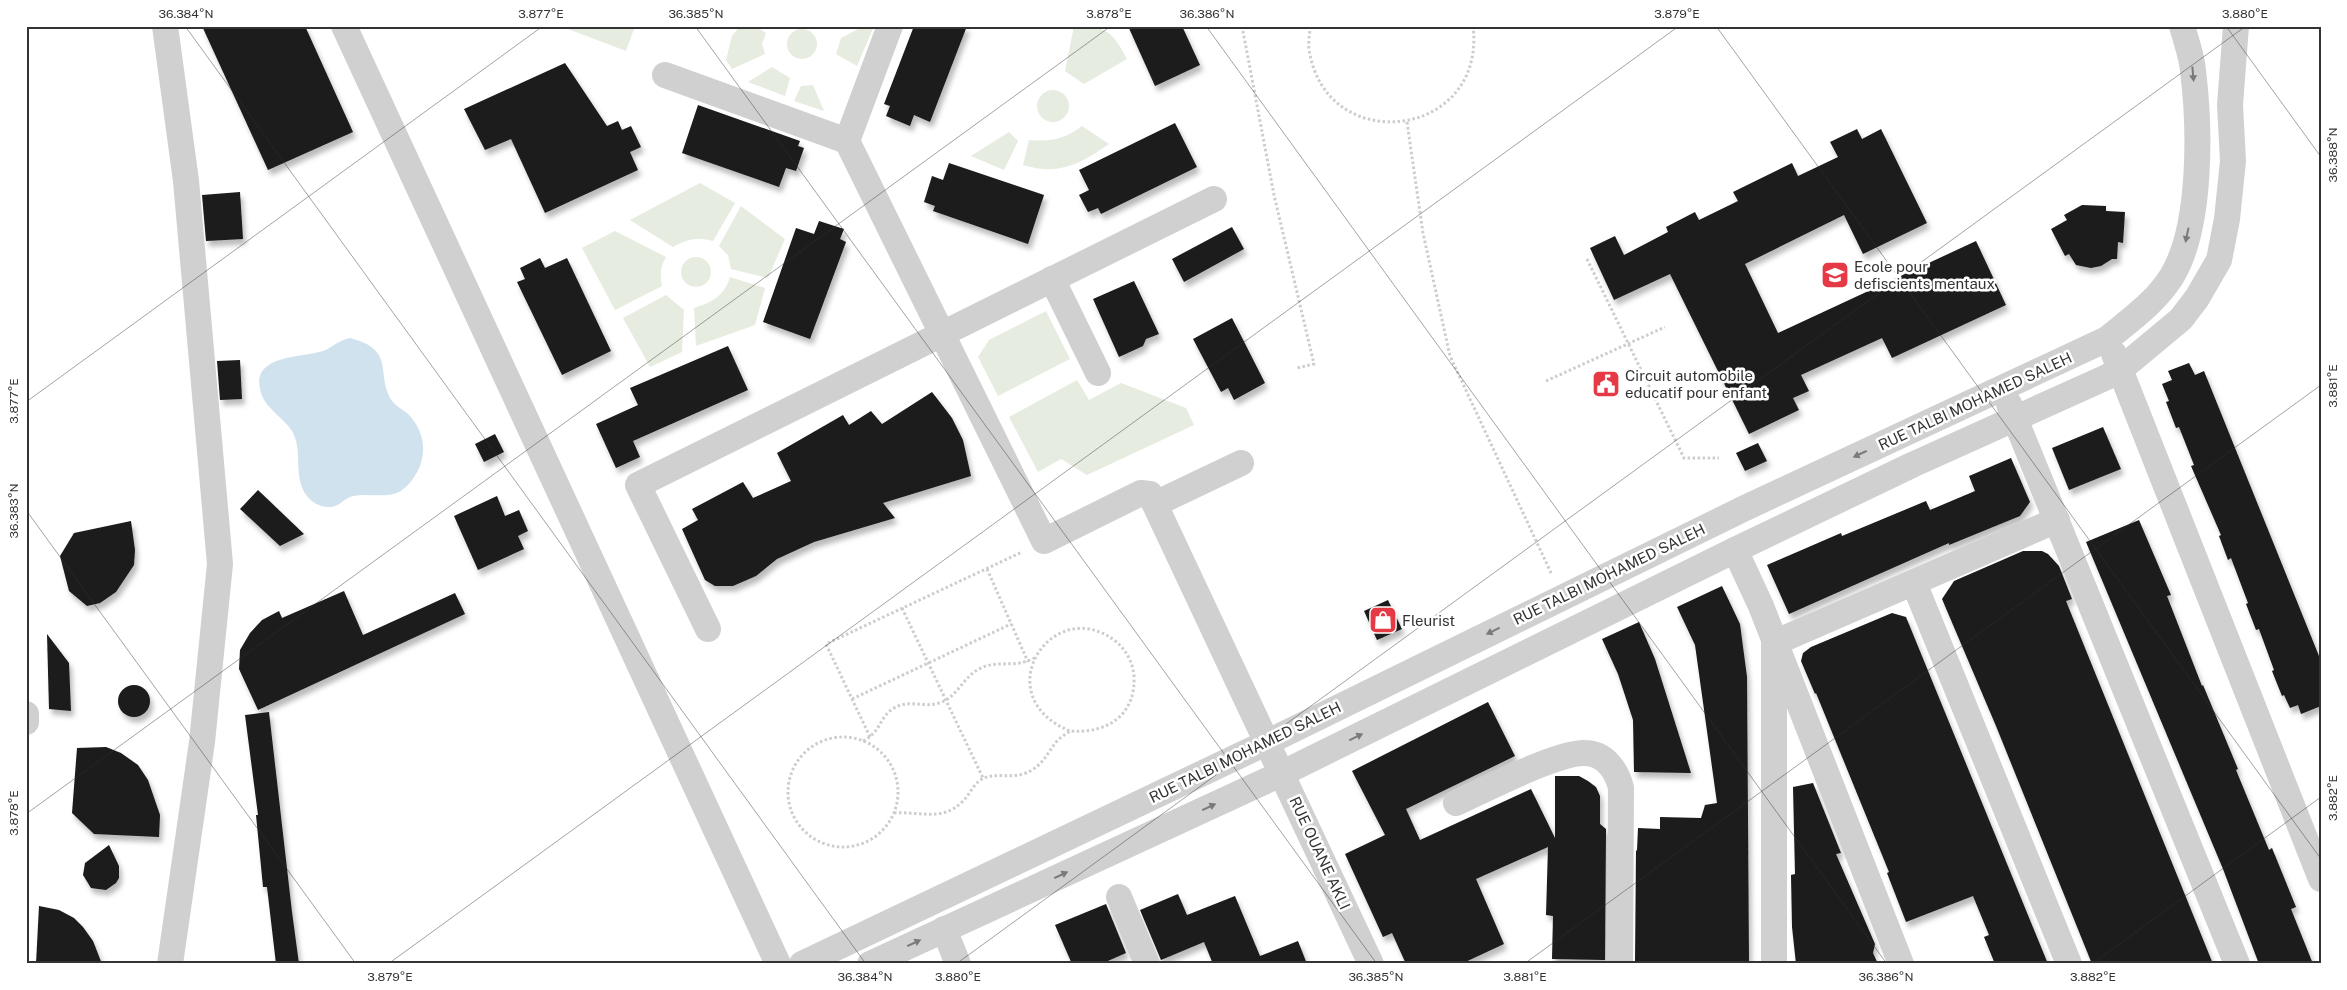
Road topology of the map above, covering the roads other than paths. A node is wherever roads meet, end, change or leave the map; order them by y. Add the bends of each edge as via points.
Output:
1 (165, 26) edge
2 (344, 26) edge
3 (890, 26) edge
4 (2182, 26) edge
5 (2236, 26) edge
6 (665, 75) dead end
7 (847, 141) junction
8 (1214, 199) dead end
9 (1052, 279) junction
10 (941, 334) junction
11 (2107, 339) junction
12 (2121, 369) junction
13 (1098, 373) dead end
14 (2002, 389) junction
15 (2016, 419) junction
16 (1241, 463) dead end
17 (1156, 504) junction
18 (2057, 520) junction
19 (1735, 550) junction
20 (1914, 583) junction
21 (708, 629) dead end
22 (1774, 643) junction
23 (26, 714) edge
24 (26, 722) edge
25 (1268, 742) junction
26 (1283, 773) junction
27 (1456, 803) dead end
28 (2321, 879) edge
29 (1119, 898) dead end
30 (944, 929) junction
31 (170, 964) edge
32 (778, 964) edge
33 (802, 964) edge
34 (870, 964) edge
35 (958, 964) edge
36 (1147, 964) edge
37 (1371, 964) edge
38 (1620, 964) edge
39 (1774, 964) edge
40 (1901, 964) edge
41 (2069, 964) edge
42 (2237, 964) edge

1 - 31 street via 186,181 220,564 202,742
2 - 32 street
3 - 7 street
4 -> 11 street, RUE TALBI MOHAMED SALEH via 2193,70 2197,157 2188,238 2172,276 2157,296
5 - 12 street, RUE TALBI MOHAMED SALEH via 2230,105 2233,161 2219,260 2181,319
6 - 7 street
7 - 10 street
8 - 9 street
9 - 10 street
9 - 13 street
10 - 17 street via 1044,541 1142,493 1150,494
10 - 21 street via 638,485
11 - 12 street
11 - 14 street, RUE TALBI MOHAMED SALEH
12 - 15 street, RUE TALBI MOHAMED SALEH
12 - 28 street
14 - 15 street
14 -> 25 street, RUE TALBI MOHAMED SALEH via 1854,456
15 - 18 street
15 - 19 street, RUE TALBI MOHAMED SALEH
16 - 17 street
17 - 25 street, RUE OUANE AKLI
18 - 20 street
18 - 42 street
19 - 22 street
26 -> 19 street, RUE TALBI MOHAMED SALEH
20 - 22 street
20 - 41 street
22 - 39 street
22 - 40 street
23 - 24 street
25 - 26 street, RUE OUANE AKLI
25 - 33 street, RUE TALBI MOHAMED SALEH
30 -> 26 street, RUE TALBI MOHAMED SALEH
26 - 37 street, RUE OUANE AKLI
27 - 38 street via 1565,755 1587,752 1607,761 1617,773 1622,788
29 - 36 street
34 -> 30 street, RUE TALBI MOHAMED SALEH
30 - 35 street

